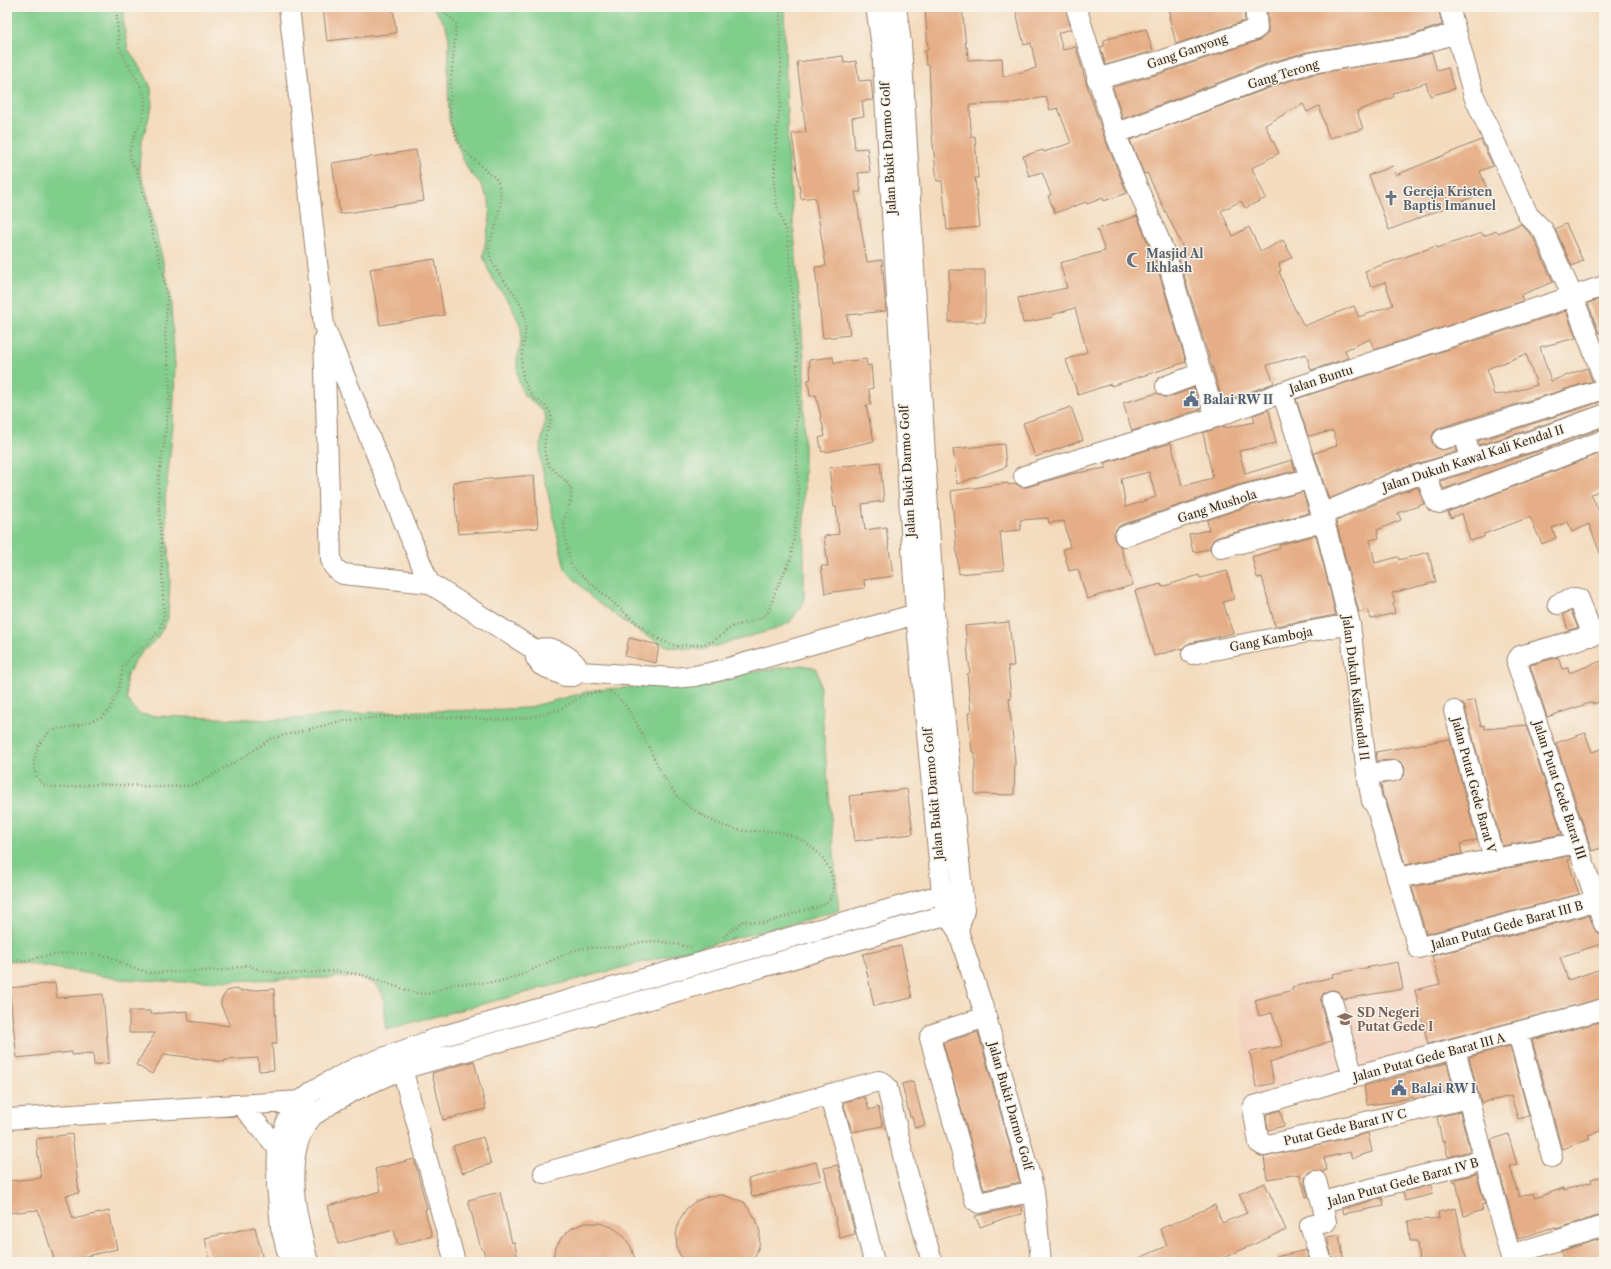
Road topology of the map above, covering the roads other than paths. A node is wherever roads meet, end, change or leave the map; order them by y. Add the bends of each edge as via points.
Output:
1 (289, 7) edge
2 (876, 7) edge
3 (896, 7) edge
4 (1076, 7) edge
5 (1255, 7) edge
6 (1449, 7) edge
7 (1455, 33) junction
8 (1097, 79) junction
9 (1115, 132) junction
10 (1604, 286) edge
11 (1573, 297) junction
12 (324, 326) junction
13 (1201, 373) junction
14 (1604, 380) edge
15 (1166, 386) dead end
16 (1604, 389) edge
17 (1282, 392) junction
18 (1604, 415) edge
19 (1216, 417) junction
20 (1464, 433) junction
21 (1443, 439) dead end
22 (1604, 440) edge
23 (1471, 459) junction
24 (1425, 473) junction
25 (1024, 476) dead end
26 (1309, 479) junction
27 (1323, 518) junction
28 (1125, 536) dead end
29 (1221, 548) dead end
30 (429, 583) junction
31 (1558, 604) dead end
32 (925, 613) junction
33 (1350, 624) junction
34 (1599, 634) edge
35 (1192, 654) dead end
36 (1454, 711) dead end
37 (1394, 771) dead end
38 (1367, 774) junction
39 (1577, 843) junction
40 (1494, 859) junction
41 (1397, 878) junction
42 (952, 892) junction
43 (1596, 901) junction
44 (955, 912) junction
45 (1604, 924) edge
46 (1332, 1001) dead end
47 (1604, 1009) edge
48 (986, 1017) junction
49 (1518, 1033) junction
50 (1455, 1050) junction
51 (398, 1061) junction
52 (1353, 1077) junction
53 (829, 1094) junction
54 (1468, 1098) junction
55 (301, 1101) junction
56 (242, 1106) junction
57 (1254, 1106) joint
58 (7, 1119) edge
59 (278, 1148) junction
60 (1552, 1157) dead end
61 (1483, 1160) junction
62 (544, 1173) dead end
63 (1316, 1181) dead end
64 (1034, 1191) junction
65 (1322, 1203) junction
66 (1601, 1227) dead end
67 (1511, 1258) edge
68 (290, 1262) edge
69 (308, 1262) edge
70 (455, 1262) edge
71 (874, 1262) edge
72 (932, 1262) edge
73 (1041, 1262) edge
74 (1322, 1262) edge

1 - 12 street
2 - 32 street, Jalan Bukit Darmo Golf via 882,46
3 - 32 street, Jalan Bukit Darmo Golf via 901,43
4 - 8 street
5 - 8 street, Gang Ganyong via 1257,28 1254,30
6 - 7 street
7 - 9 street, Gang Terong via 1412,47 1310,63 1276,73 1138,126
7 - 11 street via 1474,96 1528,215 1543,230
8 - 9 street
9 - 13 street via 1167,259
10 - 11 street, Jalan Buntu
11 - 14 street
11 - 17 street, Jalan Buntu
12 - 30 street
12 - 30 street via 332,565 343,574
13 - 15 street
13 - 19 street
16 - 20 street
17 - 19 street, Jalan Buntu
17 - 26 street, Jalan Dukuh Kalikendal II
18 - 23 street, Jalan Dukuh Kawal Kali Kendal II via 1532,442
19 - 25 street, Jalan Buntu
20 - 21 street
20 - 23 street
22 - 24 street via 1440,502 1436,502
23 - 24 street, Jalan Dukuh Kawal Kali Kendal II
24 - 27 street, Jalan Dukuh Kawal Kali Kendal II via 1399,481
26 - 27 street, Jalan Dukuh Kalikendal II
26 - 28 street, Gang Mushola via 1242,496
27 - 29 street, Jalan Dukuh Kawal Kali Kendal II
27 - 33 street, Jalan Dukuh Kalikendal II
30 - 32 street via 535,650 536,658 541,665 565,676 573,676 580,672 673,678 695,676
31 - 34 street via 1575,598 1579,600
32 - 42 street, Jalan Bukit Darmo Golf
33 - 35 street, Gang Kamboja
33 - 38 street, Jalan Dukuh Kalikendal II
34 - 39 street, Jalan Putat Gede Barat III via 1520,656 1517,663
36 - 40 street, Jalan Putat Gede Barat V
37 - 38 street, Jalan Dukuh Kalikendal II
38 - 41 street via 1372,801 1376,806
39 - 40 street, Jalan Putat Gede Barat V
39 - 43 street, Jalan Putat Gede Barat III
40 - 41 street, Jalan Putat Gede Barat V
41 - 43 street, Jalan Putat Gede Barat III B via 1418,948
42 - 44 street, Jalan Bukit Darmo Golf
42 - 51 street via 443,1036
43 - 45 street, Jalan Putat Gede Barat III
44 - 48 street, Jalan Bukit Darmo Golf via 958,931
44 - 51 street
46 - 52 street
47 - 49 street, Jalan Putat Gede Barat III A
48 - 64 street, Jalan Bukit Darmo Golf
48 - 64 street via 933,1034 930,1038 975,1200 979,1203
49 - 50 street, Jalan Putat Gede Barat III A
49 - 60 street
50 - 52 street, Jalan Putat Gede Barat III A
50 - 54 street
51 - 55 street via 356,1068 313,1091
51 - 69 street via 333,1101 312,1117 301,1133 295,1156 294,1188 298,1223
51 - 70 street
52 - 57 street, Jalan Putat Gede Barat III A
53 - 62 street
53 - 71 street
53 - 72 street via 878,1081 887,1087
54 - 57 street, Putat Gede Barat IV C via 1264,1146 1259,1143
54 - 61 street
55 - 56 street
55 - 59 street via 287,1121
56 - 58 street
56 - 59 street
59 - 68 street via 277,1186
61 - 65 street, Jalan Putat Gede Barat IV B
61 - 67 street
63 - 65 street
64 - 73 street, Jalan Bukit Darmo Golf
65 - 74 street, Jalan Putat Gede Barat IV B via 1326,1222 1310,1226
66 - 67 street

